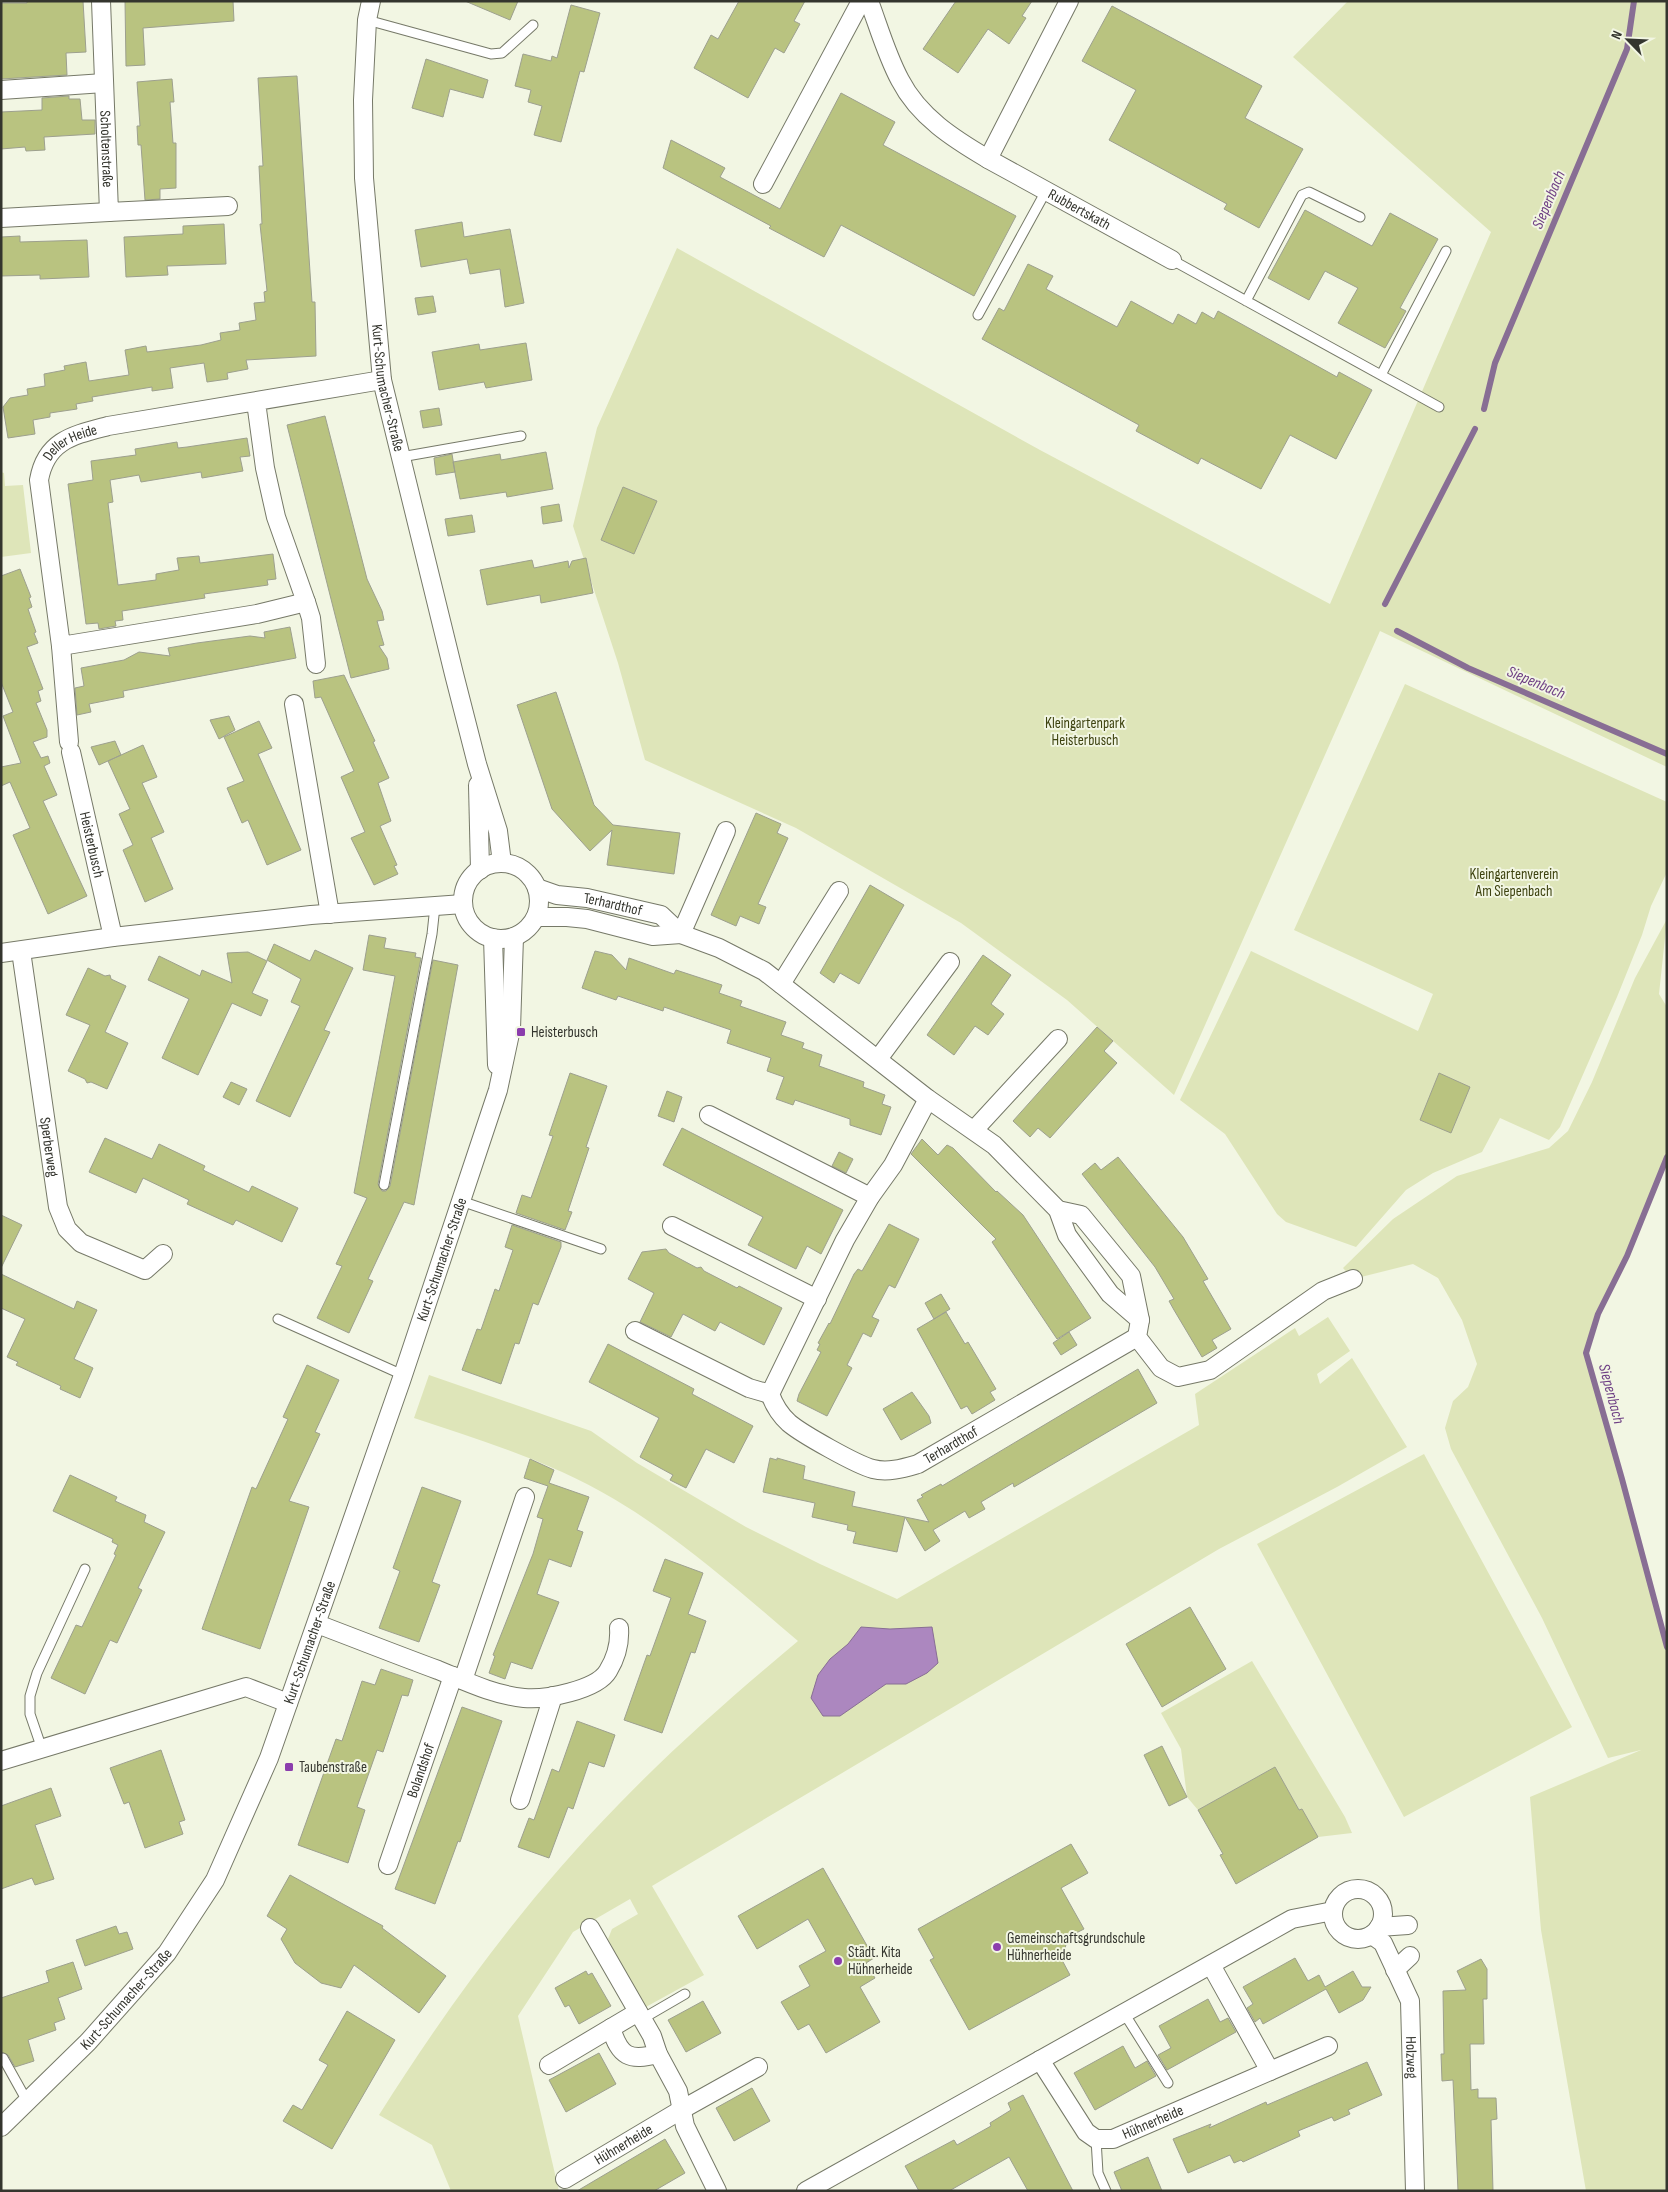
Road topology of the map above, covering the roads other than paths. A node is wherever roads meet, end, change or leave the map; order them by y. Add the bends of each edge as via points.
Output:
1 (100, 1) edge
2 (371, 1) edge
3 (861, 1) edge
4 (870, 1) edge
5 (1069, 1) edge
6 (367, 20) junction
7 (533, 25) dead end
8 (104, 84) junction
9 (1, 90) edge
10 (988, 159) junction
11 (763, 184) dead end
12 (1046, 191) junction
13 (228, 206) dead end
14 (109, 212) junction
15 (1360, 217) dead end
16 (1, 218) edge
17 (1446, 251) dead end
18 (1172, 260) joint
19 (1246, 300) junction
20 (978, 315) dead end
21 (1381, 375) junction
22 (382, 380) junction
23 (256, 402) junction
24 (1439, 407) dead end
25 (522, 436) dead end
26 (401, 457) junction
27 (306, 602) junction
28 (61, 646) junction
29 (316, 664) dead end
30 (294, 704) dead end
31 (70, 747) joint
32 (477, 764) junction
33 (726, 831) dead end
34 (502, 863) junction
35 (480, 870) junction
36 (537, 888) junction
37 (839, 891) dead end
38 (464, 904) junction
39 (435, 906) junction
40 (330, 914) junction
41 (536, 917) junction
42 (681, 934) junction
43 (113, 937) junction
44 (514, 937) junction
45 (493, 938) junction
46 (21, 951) junction
47 (1, 953) edge
48 (950, 962) dead end
49 (781, 984) junction
50 (1058, 1039) dead end
51 (878, 1059) junction
52 (498, 1090) junction
53 (928, 1099) junction
54 (709, 1116) dead end
55 (974, 1130) junction
56 (384, 1185) dead end
57 (870, 1197) junction
58 (461, 1201) junction
59 (1058, 1210) junction
60 (672, 1226) dead end
61 (601, 1249) dead end
62 (163, 1254) dead end
63 (1352, 1279) dead end
64 (817, 1299) junction
65 (278, 1319) dead end
66 (1140, 1320) junction
67 (635, 1331) dead end
68 (1137, 1338) junction
69 (403, 1375) junction
70 (770, 1394) junction
71 (525, 1497) dead end
72 (85, 1569) dead end
73 (317, 1624) junction
74 (619, 1628) dead end
75 (458, 1678) junction
76 (553, 1696) junction
77 (288, 1703) junction
78 (42, 1749) junction
79 (1, 1761) edge
80 (520, 1800) dead end
81 (388, 1865) dead end
82 (1333, 1911) junction
83 (1408, 1926) dead end
84 (590, 1928) dead end
85 (1376, 1931) junction
86 (1410, 1956) dead end
87 (1211, 1965) junction
88 (1396, 1970) junction
89 (685, 1994) dead end
90 (1124, 2013) junction
91 (640, 2016) junction
92 (611, 2028) junction
93 (1328, 2046) dead end
94 (658, 2054) junction
95 (3, 2058) dead end
96 (1040, 2060) junction
97 (549, 2065) dead end
98 (758, 2067) dead end
99 (1270, 2071) junction
100 (1168, 2082) dead end
101 (28, 2101) junction
102 (681, 2110) junction
103 (1, 2127) edge
104 (1096, 2139) junction
105 (565, 2179) dead end
106 (717, 2191) edge
107 (806, 2191) edge
108 (1106, 2191) edge
109 (1415, 2191) edge

1 - 8 street, Scholtenstraße
2 - 6 street, Kurt-Schumacher-Straße
3 - 11 street
4 - 10 street, Rubbertskath via 900,81 915,103 956,140
5 - 10 street
6 - 7 lane via 491,54 502,53
6 - 22 street, Kurt-Schumacher-Straße via 364,178
8 - 9 street
8 - 14 street, Scholtenstraße
10 - 12 street, Rubbertskath
12 - 18 street, Rubbertskath
12 - 20 lane
13 - 14 street
14 - 16 street
15 - 19 lane via 1309,192 1302,195
17 - 21 lane
18 - 19 lane
19 - 21 lane
21 - 24 lane
22 - 23 street, Deller Heide
22 - 26 street, Kurt-Schumacher-Straße
23 - 27 street via 264,468 274,509
23 - 28 street, Deller Heide via 108,426 66,439 51,450 39,480
25 - 26 lane
26 - 32 street, Kurt-Schumacher-Straße
27 - 28 street via 257,614
27 - 29 street
28 - 31 street, Deller Heide
30 - 40 street
31 - 43 street, Heisterbusch
32 - 34 street, Kurt-Schumacher-Straße via 498,831
32 - 35 street, Kurt-Schumacher-Straße
33 - 42 street
34 - 35 street
34 - 36 street via 517,866 529,875
35 - 38 street via 466,885
36 - 41 street via 539,903
36 - 42 street, Terhardthof via 556,895 587,898 661,915
37 - 49 street
38 - 39 street
38 - 45 street via 465,915 473,927
39 - 40 street
39 - 56 lane
40 - 43 street
41 - 42 street, Terhardthof via 588,919 654,936
41 - 44 street
42 - 49 street, Terhardthof via 720,948 764,971
43 - 46 street
44 - 45 street
44 - 52 street, Kurt-Schumacher-Straße via 511,1030
45 - 52 street, Kurt-Schumacher-Straße
46 - 47 street
46 - 62 street, Sperberweg via 58,1207 68,1229 81,1242 145,1270
48 - 51 street
49 - 51 street, Terhardthof
50 - 55 street
51 - 53 street, Terhardthof
52 - 58 street, Kurt-Schumacher-Straße
53 - 55 street, Terhardthof
53 - 57 street via 893,1165
54 - 57 street
55 - 59 street, Terhardthof
57 - 64 street
58 - 61 lane
58 - 69 street, Kurt-Schumacher-Straße
59 - 66 street, Terhardthof via 1067,1235 1105,1286
59 - 66 street via 1081,1215 1131,1276
60 - 64 street
63 - 68 street via 1323,1291 1210,1370 1194,1375 1178,1377 1161,1368
64 - 70 street
65 - 69 lane
66 - 68 street
67 - 70 street via 749,1388
68 - 70 street, Terhardthof via 918,1464 896,1470 874,1470 856,1463 789,1423 775,1407
69 - 73 street, Kurt-Schumacher-Straße
71 - 75 street, Bolandshof
72 - 78 lane via 37,1673 30,1696 30,1714
73 - 75 street
73 - 77 street, Kurt-Schumacher-Straße
74 - 76 street via 620,1643 608,1673 580,1690
75 - 76 street via 525,1698
75 - 81 street, Bolandshof
76 - 80 street
77 - 78 street via 246,1687
77 - 101 street, Kurt-Schumacher-Straße via 270,1758 215,1880 167,1953 88,2042
78 - 79 street
82 - 85 street via 1333,1920 1345,1936 1364,1939
82 - 85 street via 1343,1894 1352,1890 1367,1892 1378,1900 1382,1908 1382,1918
82 - 87 street via 1292,1919
83 - 85 street
84 - 91 street
85 - 88 street, Holzweg
86 - 88 street
87 - 90 street
87 - 99 street
88 - 109 street, Holzweg via 1410,2001
89 - 91 lane
90 - 96 street
90 - 100 lane
91 - 92 street
91 - 94 street
92 - 94 street via 616,2046 632,2058
92 - 97 street
93 - 99 street, Hühnerheide
94 - 102 street via 678,2090
95 - 101 lane
96 - 104 street via 1086,2132
96 - 107 street
98 - 102 street, Hühnerheide
99 - 104 street, Hühnerheide via 1113,2139
101 - 103 street, Kurt-Schumacher-Straße
102 - 105 street, Hühnerheide
102 - 106 street via 685,2126
104 - 108 lane via 1098,2173

